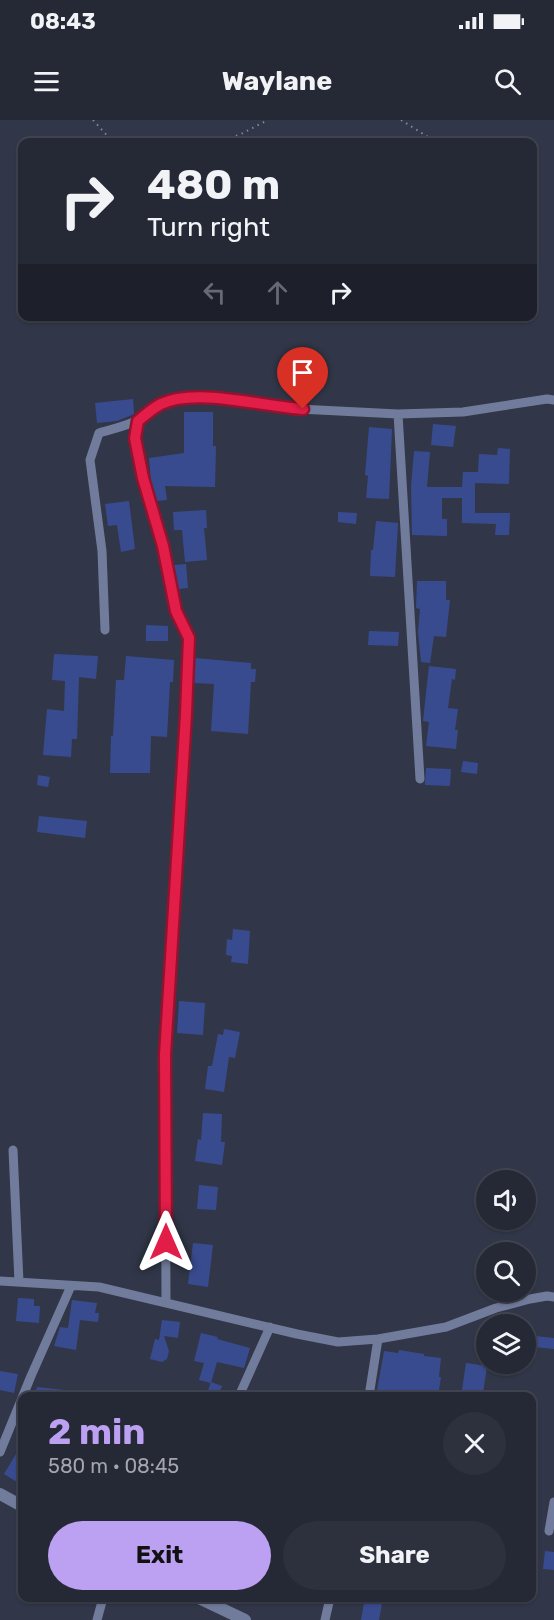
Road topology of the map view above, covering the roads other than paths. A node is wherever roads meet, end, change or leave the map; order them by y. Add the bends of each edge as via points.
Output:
1 (554, 400) edge
2 (398, 414) junction
3 (138, 421) junction
4 (105, 630) dead end
5 (420, 779) dead end
6 (13, 1150) dead end
7 (0, 1281) edge
8 (19, 1282) junction
9 (71, 1286) junction
10 (554, 1297) edge
11 (166, 1302) junction
12 (270, 1327) junction
13 (378, 1339) junction
14 (24, 1392) edge
15 (241, 1392) edge
16 (370, 1392) edge
17 (18, 1407) edge
18 (0, 1452) edge
19 (0, 1494) edge
20 (554, 1502) edge
21 (18, 1504) edge
22 (549, 1531) dead end
23 (102, 1602) edge
24 (207, 1602) edge
25 (329, 1602) edge
26 (97, 1620) edge
27 (245, 1620) edge
28 (325, 1620) edge

1 - 2 street via 463,412
2 - 3 street via 180,399 161,404
2 - 5 street
3 - 4 street via 99,434 90,460 102,551
3 - 11 street via 135,438 143,478 163,546 176,611 189,638 165,1055
6 - 8 street
7 - 8 street
8 - 9 street
9 - 11 street via 99,1287
9 - 14 street
10 - 13 street via 496,1308 446,1327
11 - 12 street
12 - 13 street via 338,1342
12 - 15 street
13 - 16 street
17 - 18 street
19 - 21 street
20 - 22 street
23 - 26 street
24 - 27 street
25 - 28 street

